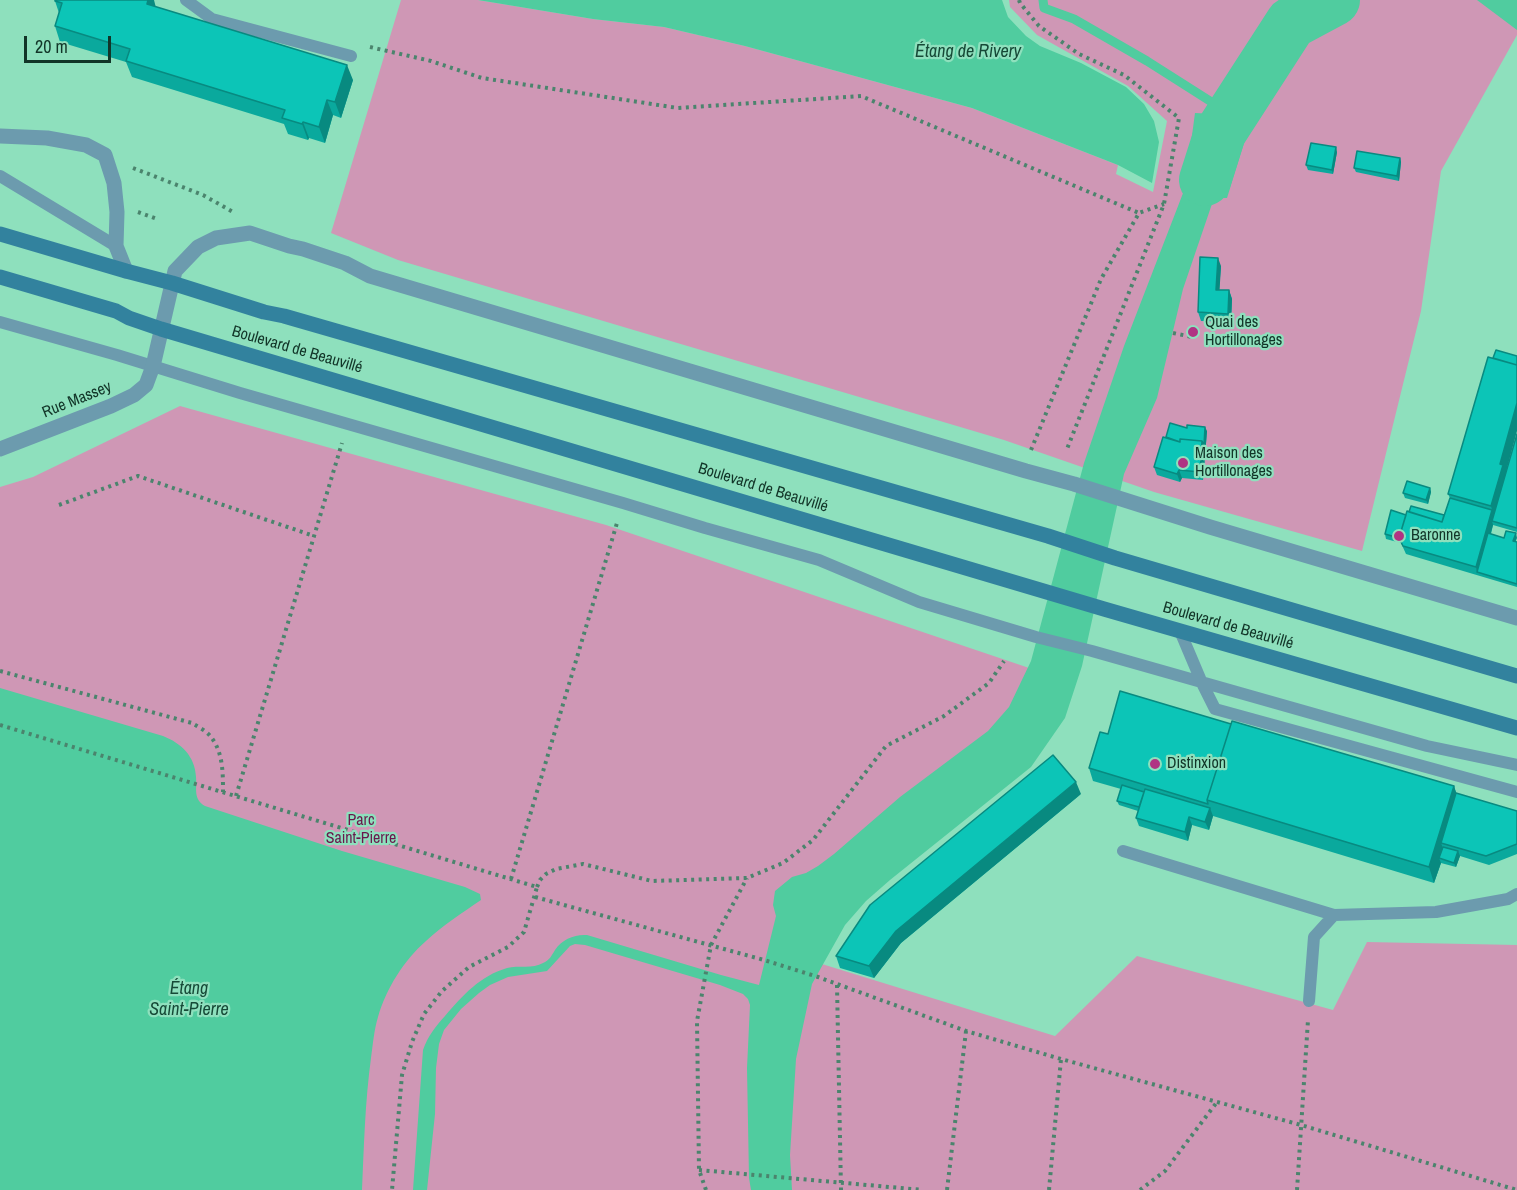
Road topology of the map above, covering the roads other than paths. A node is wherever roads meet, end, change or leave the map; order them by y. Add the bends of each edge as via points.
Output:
1 (186, 0) edge
2 (351, 56) road end
3 (0, 136) edge
4 (0, 176) edge
5 (0, 234) edge
6 (116, 246) junction
7 (126, 272) junction
8 (0, 277) edge
9 (172, 283) junction
10 (0, 322) edge
11 (161, 329) junction
12 (153, 366) junction
13 (0, 449) edge
14 (1517, 618) edge
15 (1180, 631) junction
16 (1517, 676) edge
17 (1202, 683) junction
18 (1517, 728) edge
19 (1517, 765) edge
20 (1517, 792) edge
21 (1123, 851) dead end
22 (1517, 894) edge
23 (1334, 915) junction
24 (1309, 1001) road end

1 - 2 lane via 212,18
3 - 6 street via 86,145 105,155 114,183
4 - 6 lane
5 - 7 main road, Boulevard de Beauvillé
6 - 7 street
7 - 9 main road, Boulevard de Beauvillé
8 - 11 main road, Boulevard de Beauvillé via 116,311
9 - 11 street, Rue Massey
9 - 14 street, Rue Massey via 175,271 198,247 216,238 250,233 345,263 370,276
9 - 16 main road, Boulevard de Beauvillé
10 - 12 lane
11 - 12 street, Rue Massey
11 - 15 main road, Boulevard de Beauvillé
12 - 13 street, Rue Massey via 146,385 134,395
12 - 17 lane via 819,560 919,602
15 - 17 lane
15 - 18 main road, Boulevard de Beauvillé
17 - 19 lane via 1426,746
17 - 20 lane via 1215,709
21 - 23 lane
22 - 23 lane via 1436,912
23 - 24 lane via 1314,937

